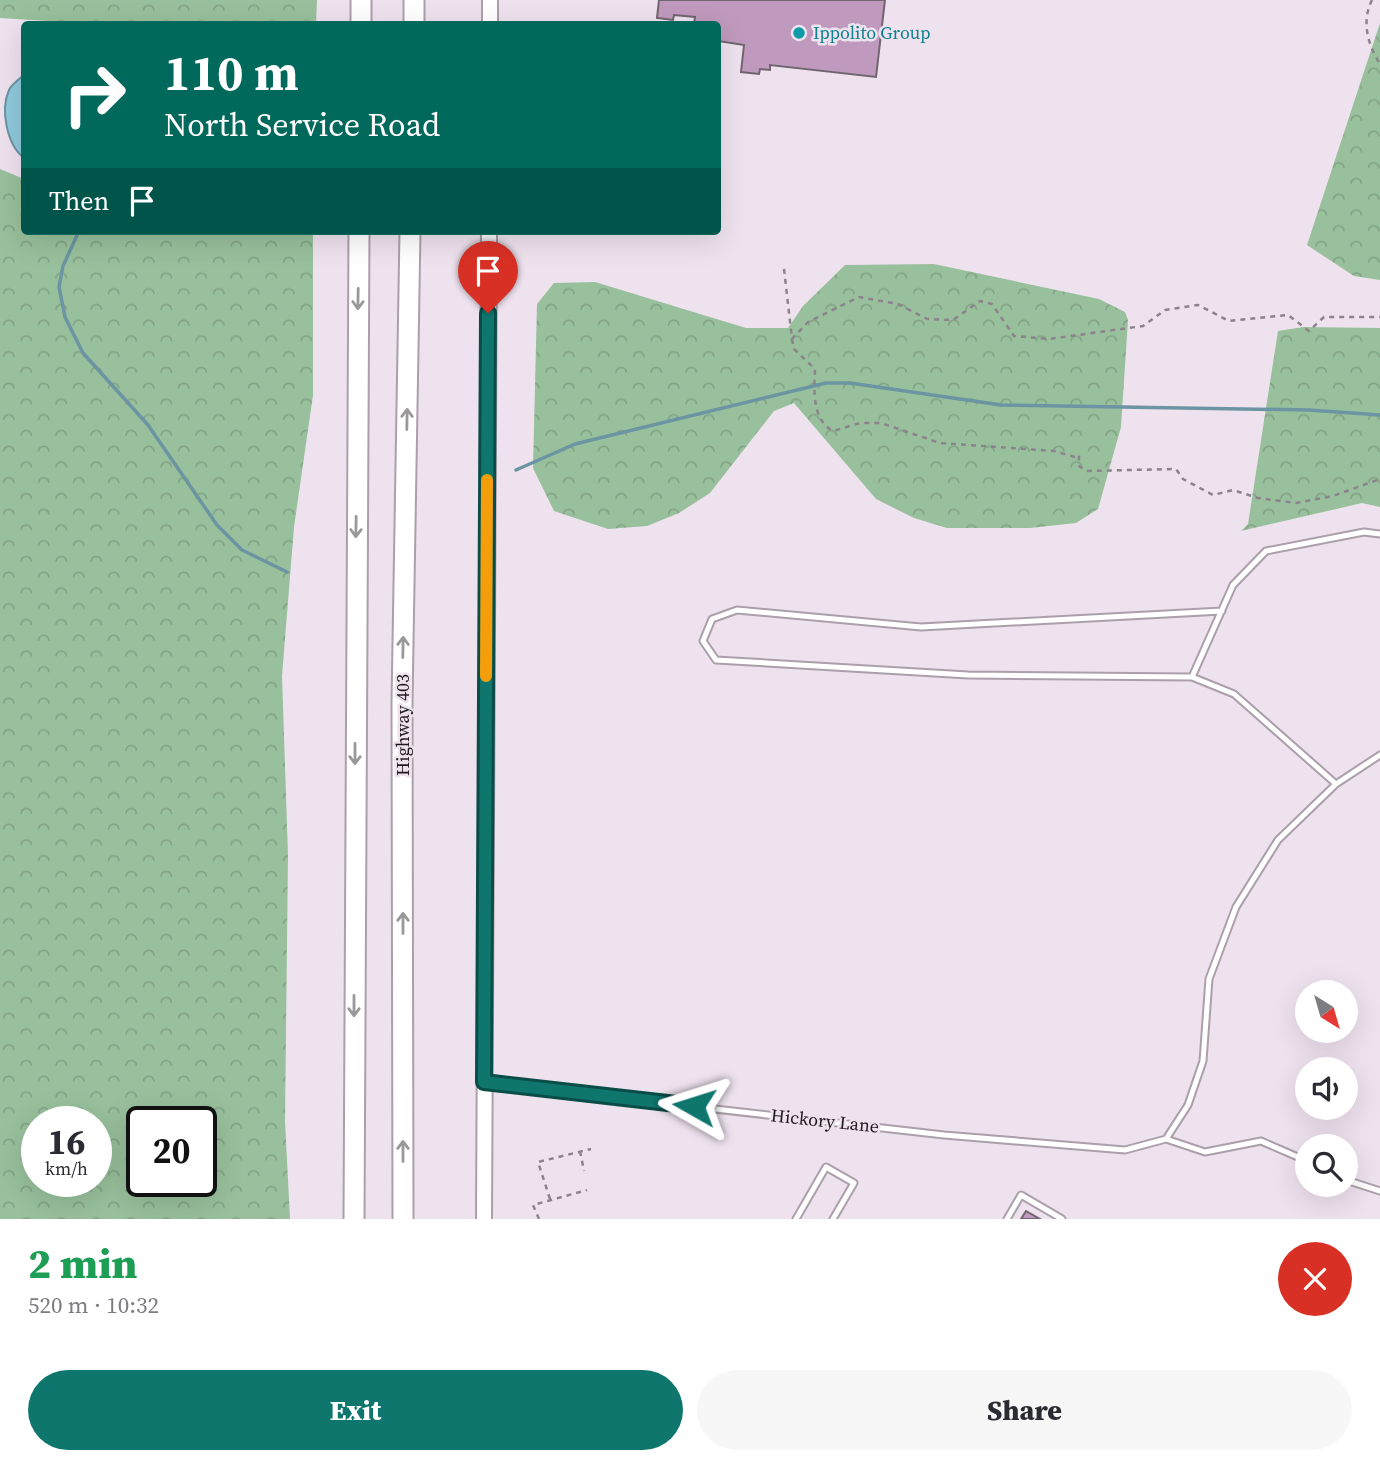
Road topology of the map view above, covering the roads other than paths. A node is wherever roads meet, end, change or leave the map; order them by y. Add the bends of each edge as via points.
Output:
1 (361, 0) edge
2 (414, 0) edge
3 (490, 0) edge
4 (361, 21) edge
5 (414, 21) edge
6 (490, 21) edge
7 (359, 235) edge
8 (410, 235) edge
9 (489, 235) edge
10 (1380, 534) edge
11 (1222, 611) junction
12 (1192, 677) junction
13 (1380, 755) edge
14 (1336, 784) junction
15 (484, 1082) junction
16 (1167, 1139) junction
17 (1295, 1156) edge
18 (1358, 1184) edge
19 (1380, 1191) edge
20 (354, 1219) edge
21 (403, 1219) edge
22 (484, 1219) edge
23 (796, 1219) edge
24 (833, 1219) edge
25 (1007, 1219) edge
26 (1062, 1219) edge

1 - 4 highway
2 - 5 highway
3 - 6 street
7 -> 20 highway
21 -> 8 highway, Highway 403 via 402,702
9 - 15 street
10 - 11 lane via 1364,532 1266,551 1233,585
11 - 12 lane
11 - 12 lane via 920,627 737,610 712,619 704,641 716,660 968,676
12 - 14 lane via 1234,694
13 - 14 lane
14 - 16 lane via 1278,840 1236,906 1209,979 1203,1061 1188,1105
15 - 16 lane, Hickory Lane via 944,1135 1125,1150
15 - 22 street
16 - 17 lane via 1205,1152 1261,1141
18 - 19 lane
23 - 24 lane via 826,1167 854,1183
25 - 26 lane via 1021,1195

